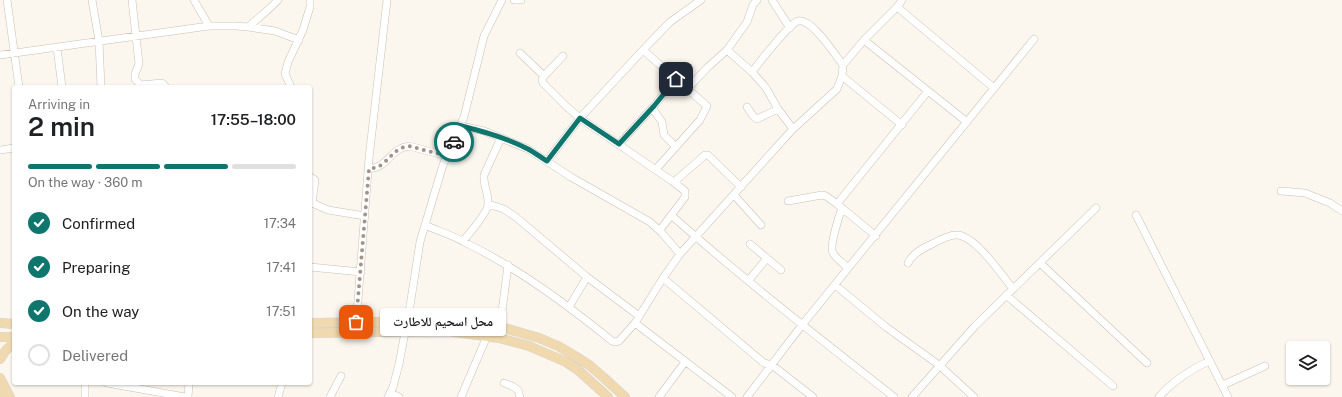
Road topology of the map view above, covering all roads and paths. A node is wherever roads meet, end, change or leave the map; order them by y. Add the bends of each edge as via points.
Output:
1 (8, 0) edge
2 (92, 0) edge
3 (132, 0) edge
4 (194, 0) edge
5 (278, 0) edge
6 (310, 0) edge
7 (386, 0) edge
8 (502, 0) edge
9 (514, 0) edge
10 (521, 0) edge
11 (698, 0) edge
12 (757, 0) edge
13 (772, 0) edge
14 (902, 0) edge
15 (897, 7) junction
16 (209, 26) junction
17 (248, 27) junction
18 (790, 28) junction
19 (136, 36) junction
20 (1034, 39) dead end
21 (299, 40) junction
22 (864, 40) junction
23 (98, 42) junction
24 (57, 48) junction
25 (643, 50) junction
26 (727, 50) junction
27 (15, 53) junction
28 (520, 54) dead end
29 (0, 55) edge
30 (563, 56) dead end
31 (843, 65) junction
32 (752, 72) junction
33 (544, 76) junction
34 (842, 76) junction
35 (676, 79) junction
36 (19, 85) edge
37 (62, 85) edge
38 (102, 85) edge
39 (141, 85) edge
40 (141, 85) edge
41 (164, 85) edge
42 (290, 85) edge
43 (994, 88) junction
44 (687, 89) junction
45 (928, 91) junction
46 (654, 106) junction
47 (747, 108) dead end
48 (778, 109) junction
49 (580, 118) junction
50 (966, 122) junction
51 (902, 124) junction
52 (461, 126) junction
53 (793, 129) junction
54 (501, 138) junction
55 (619, 144) junction
56 (676, 147) junction
57 (12, 148) edge
58 (0, 150) edge
59 (447, 156) junction
60 (547, 161) junction
61 (369, 169) junction
62 (656, 169) junction
63 (312, 179) edge
64 (674, 182) junction
65 (741, 187) junction
66 (1281, 191) dead end
67 (734, 195) junction
68 (312, 197) edge
69 (788, 201) dead end
70 (312, 203) edge
71 (488, 204) junction
72 (839, 206) junction
73 (1096, 208) dead end
74 (1342, 211) edge
75 (671, 215) junction
76 (1136, 215) dead end
77 (365, 216) junction
78 (425, 225) junction
79 (761, 225) dead end
80 (660, 230) junction
81 (876, 236) junction
82 (696, 237) junction
83 (464, 241) junction
84 (750, 244) dead end
85 (680, 254) junction
86 (767, 258) junction
87 (908, 262) dead end
88 (1040, 263) junction
89 (508, 266) junction
90 (312, 267) edge
91 (848, 268) junction
92 (781, 270) dead end
93 (361, 272) junction
94 (587, 278) junction
95 (663, 278) junction
96 (749, 280) junction
97 (834, 285) junction
98 (1013, 289) junction
99 (1006, 295) junction
100 (569, 307) junction
101 (637, 320) junction
102 (356, 322) junction
103 (407, 322) junction
104 (0, 323) edge
105 (312, 323) edge
106 (12, 324) edge
107 (802, 325) junction
108 (500, 327) junction
109 (356, 332) junction
110 (405, 332) junction
111 (312, 333) edge
112 (487, 336) junction
113 (0, 337) edge
114 (12, 337) edge
115 (12, 345) edge
116 (0, 359) edge
117 (1209, 361) junction
118 (685, 362) junction
119 (1146, 363) dead end
120 (772, 365) junction
121 (939, 365) junction
122 (1265, 366) dead end
123 (341, 376) dead end
124 (0, 378) edge
125 (504, 383) dead end
126 (85, 385) edge
127 (117, 385) edge
128 (189, 385) edge
129 (281, 385) edge
130 (1223, 385) junction
131 (1112, 386) dead end
132 (389, 395) edge
133 (10, 397) edge
134 (85, 397) edge
135 (186, 397) edge
136 (278, 397) edge
137 (330, 397) edge
138 (399, 397) edge
139 (461, 397) edge
140 (520, 397) edge
141 (608, 397) edge
142 (625, 397) edge
143 (659, 397) edge
144 (732, 397) edge
145 (747, 397) edge
146 (814, 397) edge
147 (894, 397) edge
148 (912, 397) edge
149 (974, 397) edge
150 (1159, 397) edge
151 (1228, 397) edge

1 - 27 street
2 - 23 street
3 - 19 street
4 - 16 street
5 - 17 street
6 - 21 street
7 - 61 street
8 - 52 street via 484,36
9 - 10 street
11 - 25 street via 670,22
12 - 26 street via 747,22
13 - 18 street
14 - 15 street
15 - 22 street
15 - 43 street
16 - 17 street
16 - 19 street
17 - 21 street via 275,31
18 - 31 street via 800,21 814,28
18 - 32 street
19 - 23 street
19 - 40 street via 139,64 135,79
20 - 43 street
21 - 42 street via 285,74
22 - 31 street
22 - 45 street
23 - 24 street
23 - 38 street
24 - 27 street
24 - 37 street
25 - 35 street
25 - 49 street
26 - 32 street
26 - 44 street
27 - 29 street
27 - 36 street
28 - 33 street
30 - 33 street
31 - 34 street
32 - 48 street via 766,88
33 - 49 street via 543,83
34 - 51 street
34 - 53 street via 837,89
35 - 44 street
35 - 46 street
39 - 41 street
43 - 50 street
44 - 56 street via 705,104 706,108 700,120
45 - 50 street
45 - 51 street
46 - 55 street
46 - 56 street via 654,111 662,122 664,135
47 - 48 street via 758,118
48 - 53 street
49 - 55 street
49 - 60 street
50 - 81 street
51 - 72 street
52 - 54 street
52 - 59 street
53 - 65 street
54 - 60 street via 528,149
54 - 71 street via 484,175
55 - 62 street
56 - 62 street
57 - 58 street
59 - 61 street via 409,146 394,153 380,166
59 - 78 street
60 - 80 street
61 - 77 street
62 - 64 street
63 - 68 street via 315,180
64 - 65 street via 708,155
64 - 75 street via 684,189 686,194
65 - 67 street
66 - 74 street via 1305,193
67 - 79 street
67 - 82 street
69 - 72 street via 822,195
70 - 77 street via 328,210
71 - 83 street
71 - 94 street via 504,208
72 - 81 street
72 - 91 street via 832,251
73 - 88 street
75 - 80 street
75 - 82 street
76 - 117 street
77 - 93 street
78 - 83 street
78 - 103 street
80 - 85 street
81 - 91 street
82 - 85 street
82 - 96 street
83 - 89 street
84 - 86 street
85 - 95 street
86 - 92 street
86 - 96 street
87 - 98 street via 917,252 931,244 960,235 989,259
88 - 98 street
88 - 119 street
89 - 100 street
89 - 108 street
90 - 93 street
91 - 97 street
93 - 102 street
94 - 100 street
94 - 101 street
95 - 101 street
95 - 120 street via 764,363
96 - 107 street
97 - 107 street
97 - 121 street
98 - 99 street
99 - 121 street
99 - 131 street
100 - 101 street via 612,342 619,341
101 - 118 street
102 - 103 main road
102 - 105 main road
102 - 109 street
103 - 108 main road via 459,322
103 - 110 street
104 - 106 main road
107 - 120 street
107 - 147 street
108 - 142 main road via 539,338 570,352
109 - 110 main road
109 - 111 main road
110 - 112 main road via 448,331
110 - 132 street via 399,364
112 - 139 street
112 - 141 main road via 529,346 566,362
113 - 114 main road
115 - 116 main road
117 - 130 street
117 - 150 street via 1179,378
118 - 143 street
118 - 144 street
120 - 145 street
120 - 146 street
121 - 148 street
121 - 149 street
122 - 130 street
123 - 137 street
124 - 133 main road
125 - 140 street via 518,390
126 - 134 street
127 - 135 street
128 - 135 street
129 - 136 street
130 - 151 street
132 - 138 street

